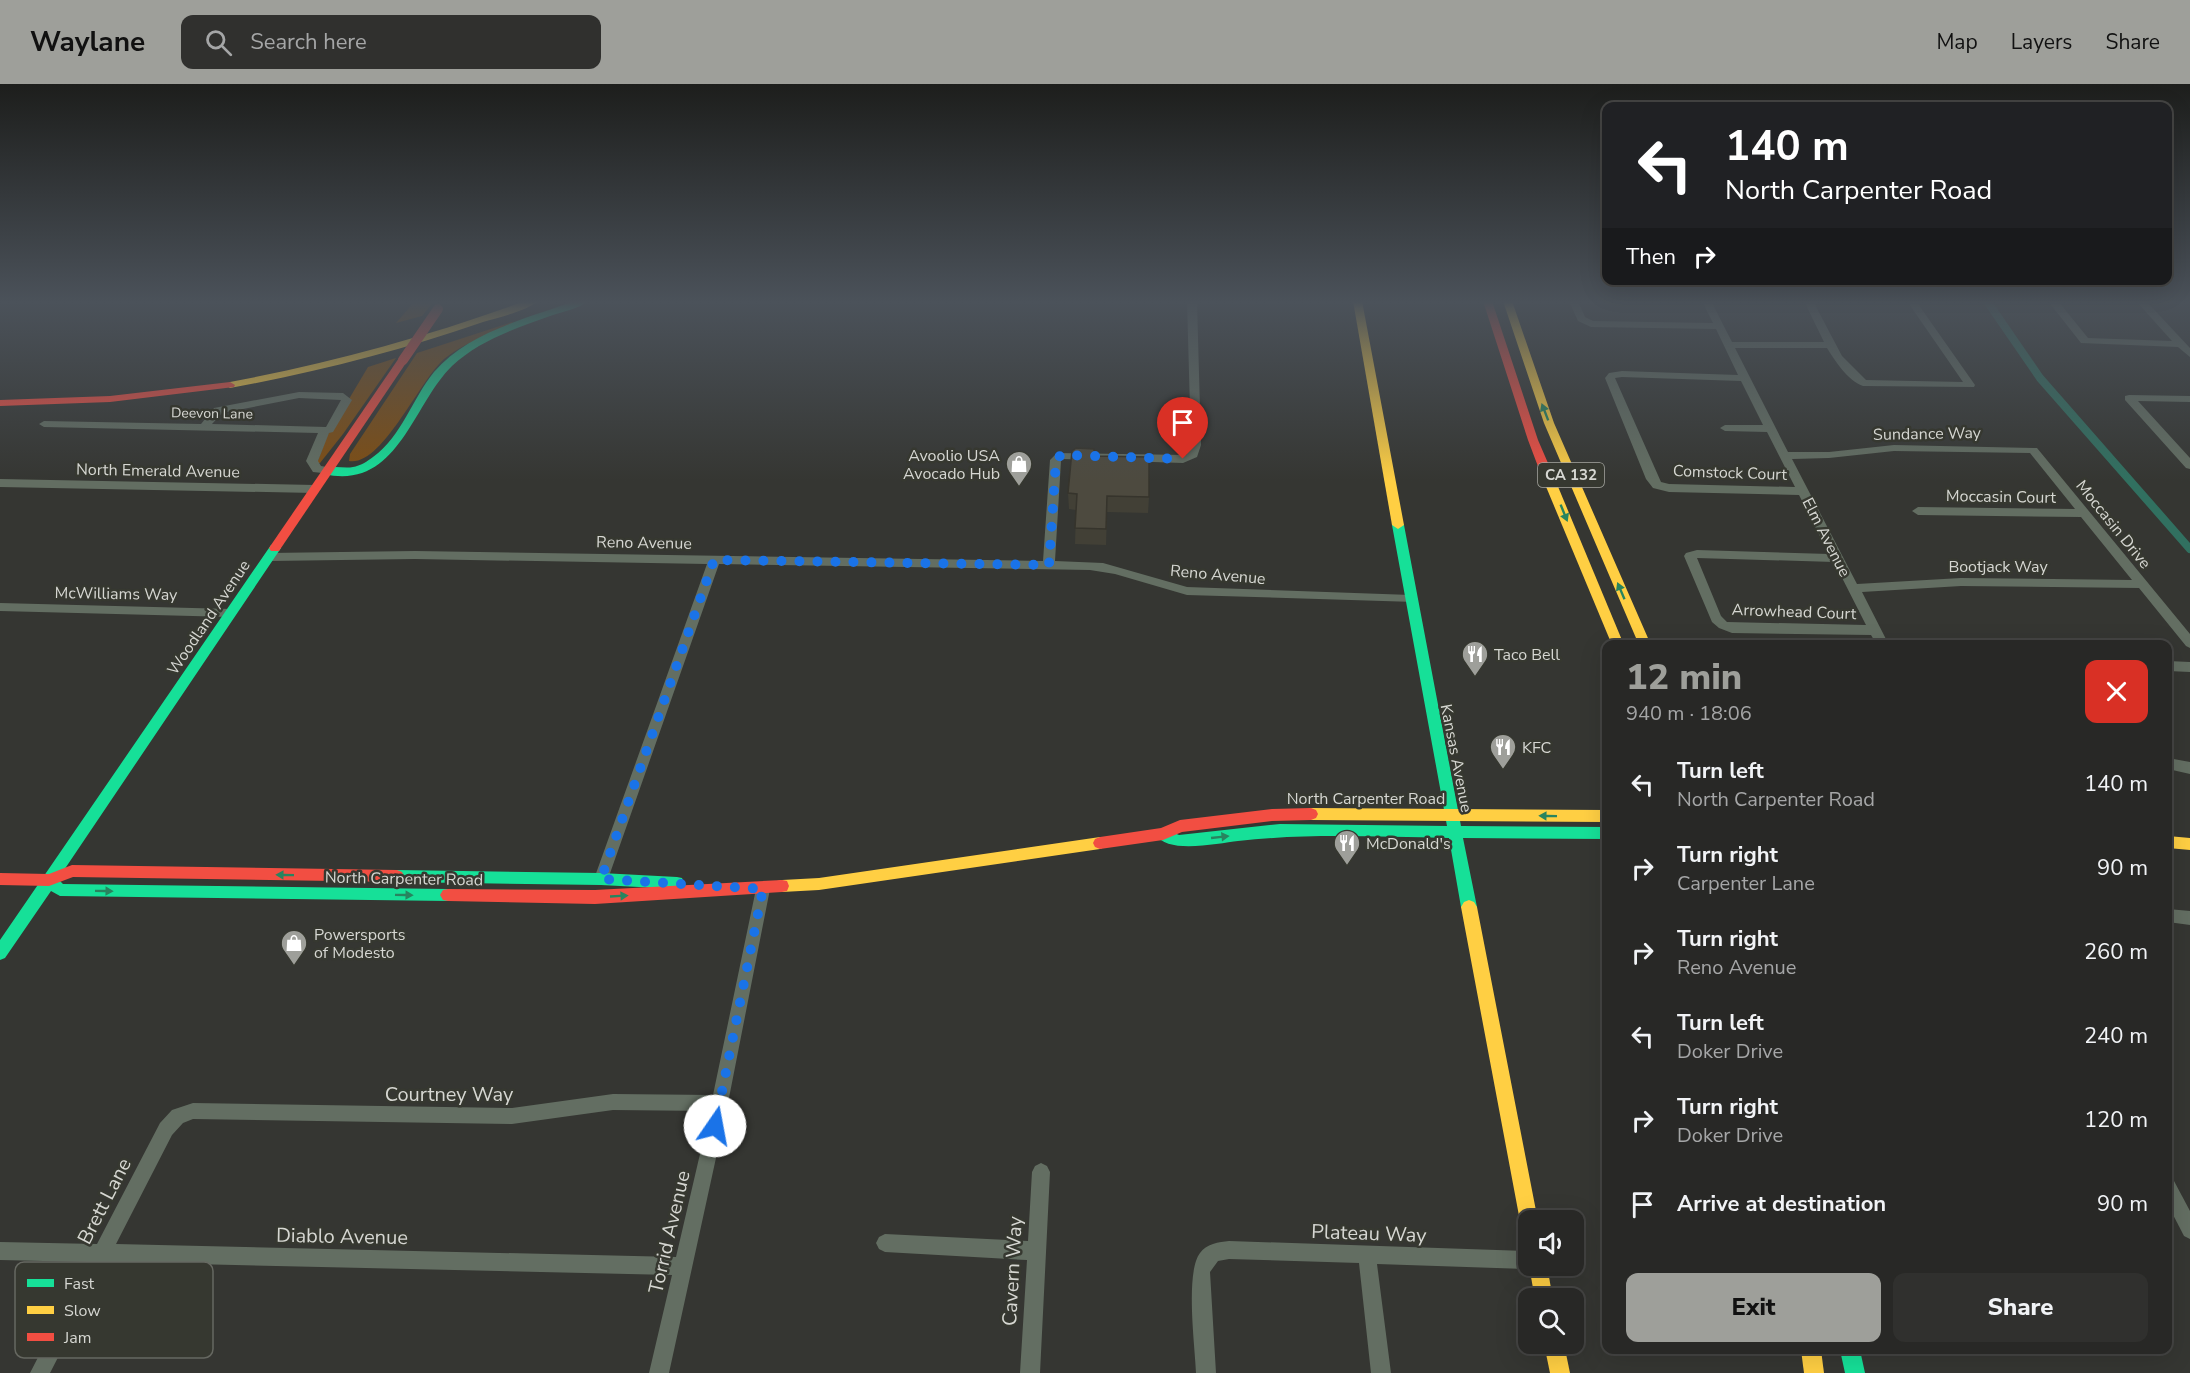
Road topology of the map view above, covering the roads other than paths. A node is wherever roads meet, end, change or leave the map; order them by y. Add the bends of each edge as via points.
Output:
1 (294, 361) edge
2 (340, 361) edge
3 (402, 361) edge
4 (453, 361) edge
5 (1194, 361) edge
6 (1368, 361) edge
7 (1507, 361) edge
8 (1528, 361) edge
9 (1737, 361) edge
10 (1843, 361) edge
11 (1954, 361) edge
12 (1745, 378) junction
13 (0, 391) edge
14 (2190, 399) edge
15 (0, 403) edge
16 (44, 424) dead end
17 (1725, 428) dead end
18 (203, 429) junction
19 (1772, 429) junction
20 (325, 430) junction
21 (2033, 450) joint
22 (1785, 456) junction
23 (2189, 463) edge
24 (328, 471) junction
25 (0, 483) edge
26 (315, 489) junction
27 (1804, 491) junction
28 (1918, 511) dead end
29 (2084, 513) junction
30 (269, 557) junction
31 (1838, 558) junction
32 (714, 560) junction
33 (1049, 565) junction
34 (2142, 584) junction
35 (1853, 588) junction
36 (1411, 599) junction
37 (0, 607) edge
38 (231, 613) junction
39 (1875, 630) junction
40 (1616, 640) edge
41 (1643, 640) edge
42 (1880, 640) edge
43 (2190, 643) edge
44 (2172, 666) edge
45 (2190, 667) edge
46 (2172, 765) edge
47 (2190, 768) edge
48 (1451, 814) junction
49 (1602, 816) edge
50 (1454, 831) junction
51 (1602, 833) edge
52 (1163, 834) junction
53 (2172, 842) edge
54 (2190, 844) edge
55 (394, 876) junction
56 (0, 879) edge
57 (601, 879) junction
58 (49, 880) junction
59 (763, 889) junction
60 (278, 893) junction
61 (460, 896) junction
62 (2172, 916) edge
63 (2190, 918) edge
64 (0, 953) edge
65 (720, 1103) junction
66 (178, 1116) joint
67 (1041, 1172) dead end
68 (2172, 1195) edge
69 (1527, 1210) edge
70 (2190, 1230) edge
71 (885, 1243) dead end
72 (0, 1251) edge
73 (1035, 1251) junction
74 (102, 1254) junction
75 (1367, 1256) junction
76 (1518, 1260) edge
77 (98, 1262) edge
78 (683, 1266) junction
79 (1556, 1354) edge
80 (1812, 1354) edge
81 (1851, 1354) edge
82 (48, 1358) edge
83 (40, 1373) edge
84 (659, 1373) edge
85 (1029, 1373) edge
86 (1206, 1373) edge
87 (1381, 1373) edge
88 (1560, 1373) edge
89 (1814, 1373) edge
90 (1855, 1373) edge

1 - 13 main road via 126,387
2 - 15 main road via 204,389 118,399
3 - 24 main road, Woodland Avenue, bridge
4 - 24 main road via 437,375 380,459 360,470
5 - 33 street via 1196,445 1191,457 1061,455 1056,460
6 - 36 main road, Kansas Avenue
7 -> 40 main road, CA 132 via 1533,440
41 -> 8 main road, CA 132 via 1549,423
9 - 12 street, Elm Avenue
10 - 11 street via 1863,383 1970,385
12 - 19 street, Elm Avenue
12 - 27 street, Comstock Court via 1623,374 1610,378 1657,485
14 - 23 street via 2129,398
16 - 18 street, Deevon Lane
17 - 19 street
18 - 20 street, Deevon Lane
18 - 20 street via 218,410 299,395 346,398 329,430
19 - 22 street, Elm Avenue
20 - 24 street via 312,461 317,469
21 - 22 street, Sundance Way via 1894,448 1828,456
21 - 29 street, Moccasin Drive
22 - 27 street, Elm Avenue
24 - 26 main road, Woodland Avenue
25 - 26 street, North Emerald Avenue
26 - 30 main road, Woodland Avenue
27 - 31 street, Elm Avenue
28 - 29 street, Moccasin Court
29 - 34 street, Moccasin Drive
30 - 32 street, Reno Avenue via 422,555
30 - 38 main road, Woodland Avenue
31 - 35 street, Elm Avenue
31 - 39 street, Arrowhead Court via 1690,556 1716,619 1723,625
32 - 33 street, Reno Avenue
32 - 57 street
33 - 36 street, Reno Avenue via 1114,568 1161,586 1187,591
34 - 35 street, Bootjack Way via 1961,582
34 - 43 street, Moccasin Drive
35 - 39 street, Elm Avenue
36 - 48 main road, Kansas Avenue
37 - 38 street, McWilliams Way
38 - 58 main road, Woodland Avenue
39 - 42 street, Elm Avenue
44 - 45 street
46 - 47 street
49 -> 48 main road, North Carpenter Road
48 - 50 main road, Kansas Avenue
48 - 52 main road, North Carpenter Road via 1272,815 1180,826
50 - 51 main road, North Carpenter Road
52 -> 50 main road, North Carpenter Road via 1178,841 1280,830
50 - 69 main road, Kansas Avenue
52 - 59 main road, North Carpenter Road
53 - 54 main road
55 - 57 main road, North Carpenter Road
55 -> 58 main road, North Carpenter Road via 72,871
55 - 60 main road via 381,884 315,883
56 - 58 main road, North Carpenter Road
57 - 59 main road, North Carpenter Road
57 - 61 main road via 586,890 494,887
58 -> 60 main road, North Carpenter Road via 60,890
58 - 64 main road, Woodland Avenue
61 -> 59 main road, North Carpenter Road via 595,897
59 - 65 street, Torrid Avenue
60 -> 61 main road, North Carpenter Road
62 - 63 street
65 - 66 street, Courtney Way via 613,1102 512,1116 193,1111
65 - 78 street, Torrid Avenue
66 - 74 street, Brett Lane via 166,1129
67 - 73 street, Cavern Way
68 - 70 street
71 - 73 street
72 - 74 street, Diablo Avenue
73 - 85 street, Cavern Way
74 - 77 street, Brett Lane
74 - 78 street, Diablo Avenue
75 - 76 street, Plateau Way
75 - 86 street, Plateau Way via 1229,1250 1208,1255 1201,1272
75 - 87 street
78 - 84 street, Torrid Avenue
79 - 88 main road
80 - 89 main road
81 - 90 main road
82 - 83 street, Brett Lane

